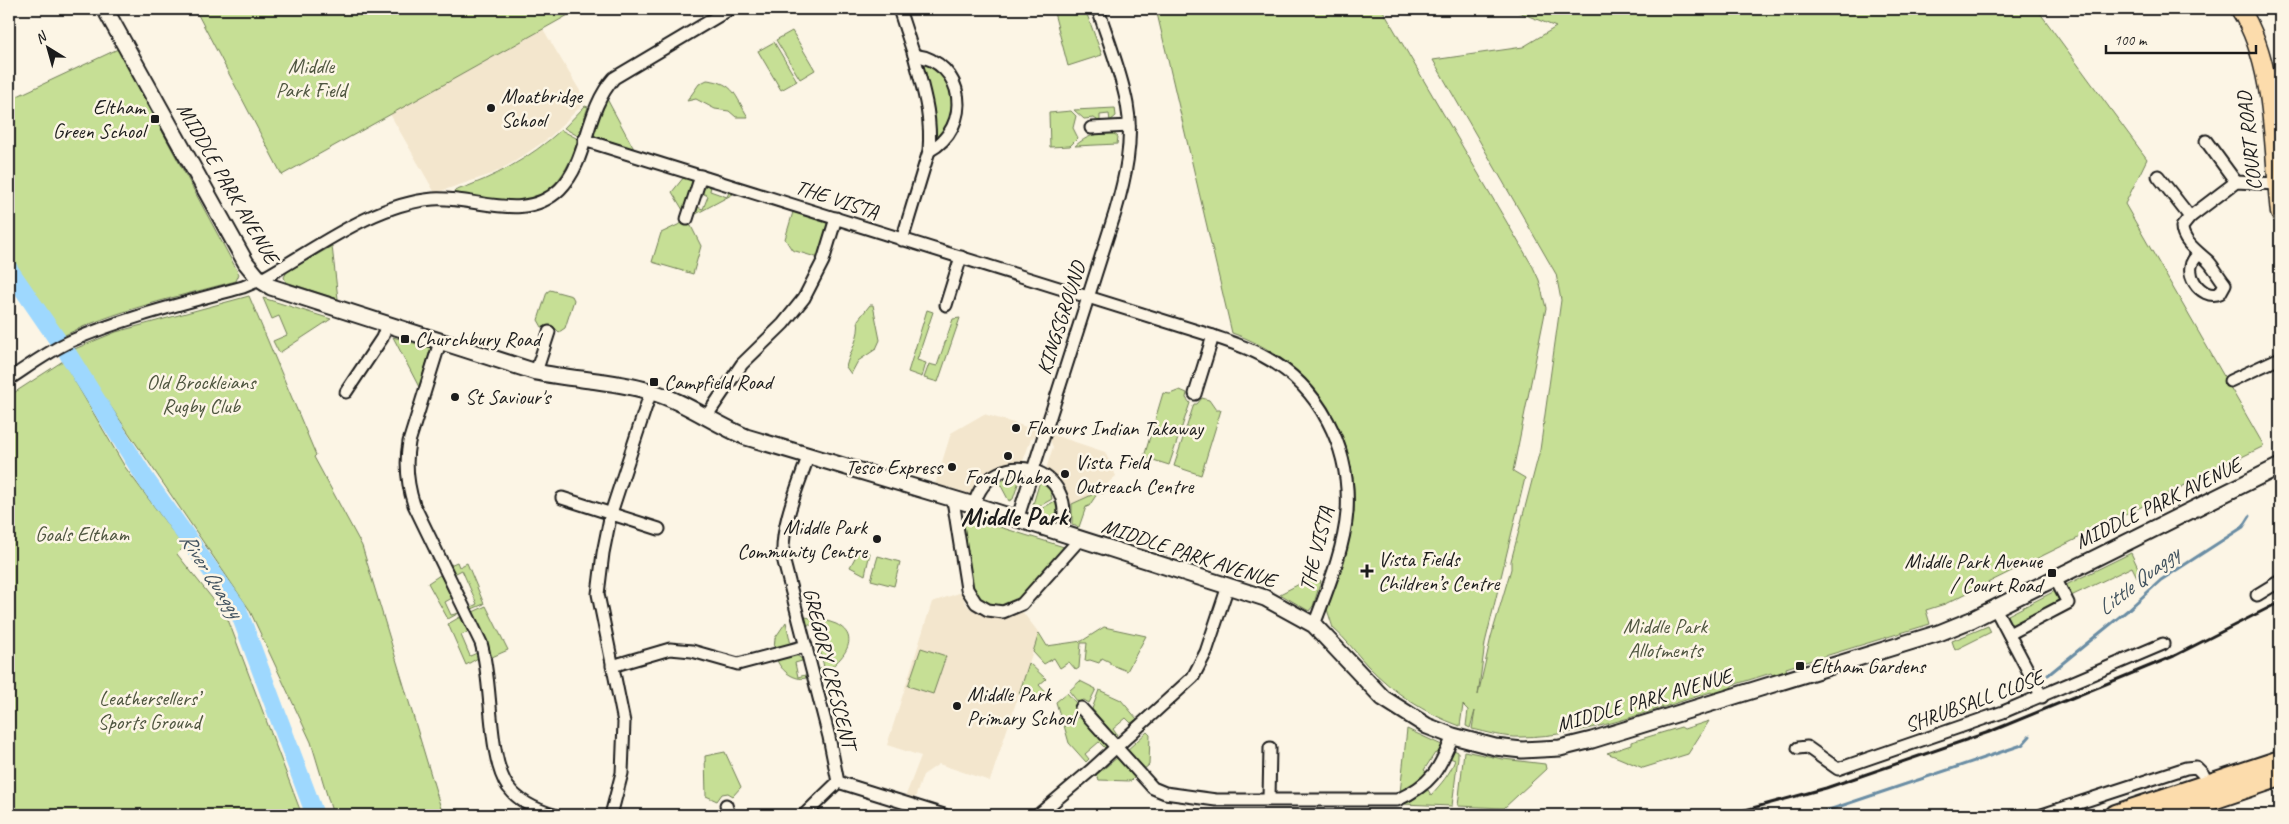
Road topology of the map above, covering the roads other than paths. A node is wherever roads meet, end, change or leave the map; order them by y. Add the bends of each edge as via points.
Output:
1 (105, 9) edge
2 (730, 9) edge
3 (899, 9) edge
4 (1098, 9) edge
5 (2240, 9) edge
6 (914, 55) junction
7 (2276, 116) edge
8 (1129, 126) junction
9 (1091, 128) dead end
10 (584, 140) junction
11 (2206, 141) dead end
12 (929, 151) junction
13 (701, 176) junction
14 (2158, 176) dead end
15 (2236, 182) junction
16 (2277, 184) junction
17 (2280, 213) edge
18 (2190, 217) junction
19 (836, 218) junction
20 (687, 220) dead end
21 (902, 240) junction
22 (2199, 255) junction
23 (961, 257) junction
24 (260, 280) junction
25 (1087, 297) junction
26 (946, 305) dead end
27 (387, 325) junction
28 (549, 332) dead end
29 (1213, 336) junction
30 (440, 342) junction
31 (2280, 358) edge
32 (536, 372) junction
33 (9, 379) edge
34 (2230, 381) dead end
35 (650, 391) junction
36 (346, 392) dead end
37 (1194, 394) dead end
38 (706, 417) junction
39 (808, 457) junction
40 (2280, 466) edge
41 (1033, 470) junction
42 (562, 498) dead end
43 (953, 500) junction
44 (974, 506) junction
45 (611, 513) junction
46 (1017, 520) junction
47 (659, 529) dead end
48 (1060, 534) junction
49 (1079, 540) junction
50 (2055, 578) junction
51 (2280, 582) edge
52 (1228, 586) junction
53 (2257, 595) dead end
54 (1994, 608) junction
55 (1314, 625) junction
56 (2009, 634) junction
57 (2164, 644) dead end
58 (806, 646) junction
59 (612, 666) junction
60 (2042, 696) junction
61 (1081, 708) dead end
62 (1453, 736) junction
63 (1116, 747) junction
64 (1270, 748) dead end
65 (1798, 748) dead end
66 (2280, 761) edge
67 (2280, 776) edge
68 (838, 782) junction
69 (2208, 785) junction
70 (1269, 798) junction
71 (554, 815) edge
72 (611, 815) edge
73 (804, 815) edge
74 (944, 815) edge
75 (1038, 815) edge
76 (2042, 815) edge
77 (2116, 815) edge
78 (2166, 815) edge

1 - 24 street, MIDDLE PARK AVENUE via 227,230
2 - 10 street via 614,78 595,105
3 - 6 street
4 - 8 street, KINGSGROUND via 1122,82
5 - 7 main road, COURT ROAD via 2261,62
6 - 12 street via 930,120
6 - 12 street via 937,63 947,72 958,97 955,124 941,144
7 - 16 main road, COURT ROAD
8 - 9 street
8 - 25 street, KINGSGROUND via 1121,191
10 - 13 street, THE VISTA
10 - 24 street via 569,178 548,198 534,205 505,208 468,200 443,199 409,203 366,219
11 - 15 street
12 - 21 street
13 - 19 street, THE VISTA
13 - 20 street
14 - 18 street
15 - 16 street
15 - 18 street
16 - 17 main road, COURT ROAD
18 - 22 street via 2182,232
19 - 21 street, THE VISTA
19 - 38 street via 823,261 804,298 784,324 742,364
21 - 23 street, THE VISTA
22 - 22 street via 2225,284 2224,290 2212,296 2200,288 2190,269 2192,259
23 - 25 street, THE VISTA
23 - 26 street
24 - 27 street, MIDDLE PARK AVENUE via 291,294
24 - 33 street via 125,321 69,342
25 - 29 street, THE VISTA
25 - 41 street, KINGSGROUND
27 - 30 street, MIDDLE PARK AVENUE
27 - 36 street via 382,338
28 - 32 street
29 - 37 street
29 - 55 street, THE VISTA via 1264,356 1285,371 1315,400 1336,437 1345,474 1347,513 1335,565
30 - 32 street, MIDDLE PARK AVENUE
30 - 71 street via 408,442 406,458 410,491 481,643 503,778 515,795
31 - 34 street
32 - 35 street, MIDDLE PARK AVENUE
35 - 38 street, MIDDLE PARK AVENUE
35 - 45 street
38 - 39 street, MIDDLE PARK AVENUE via 746,437
39 - 43 street, MIDDLE PARK AVENUE
39 - 58 street, GREGORY CRESCENT via 782,544
40 - 50 street, MIDDLE PARK AVENUE
41 - 44 street via 1014,468 998,473 986,484
41 - 46 street, KINGSGROUND
41 - 48 street via 1050,479 1061,494 1064,516
42 - 45 street
43 - 44 street, MIDDLE PARK AVENUE
43 - 49 street, MIDDLE PARK AVENUE via 967,589 976,603 988,610 1003,612 1022,604
44 - 46 street, MIDDLE PARK AVENUE
45 - 47 street
45 - 59 street via 598,594
46 - 48 street, MIDDLE PARK AVENUE
48 - 49 street, MIDDLE PARK AVENUE
49 - 52 street, MIDDLE PARK AVENUE
50 - 54 street, MIDDLE PARK AVENUE
50 - 56 street via 2068,603
51 - 53 street
52 - 55 street, MIDDLE PARK AVENUE via 1271,600
52 - 63 street via 1208,647 1193,677
54 - 56 street
54 - 62 street, MIDDLE PARK AVENUE via 1939,633 1560,748 1522,750 1494,747
55 - 62 street, MIDDLE PARK AVENUE via 1383,698 1427,726
56 - 60 street
57 - 60 street, SHRUBSALL CLOSE
58 - 59 street via 738,664 692,651 670,649
58 - 68 street, GREGORY CRESCENT via 830,737
59 - 72 street via 624,722 622,773
60 - 65 street, SHRUBSALL CLOSE via 1838,769 1808,747
61 - 63 street
62 - 70 street via 1435,775 1415,792 1397,800
63 - 70 street via 1153,788 1165,793 1216,800
63 - 75 street
64 - 70 street
66 - 69 highway
67 - 78 highway
68 - 73 street
68 - 74 street, GREGORY CRESCENT
69 - 76 street via 2196,767 2186,768
69 - 77 highway

